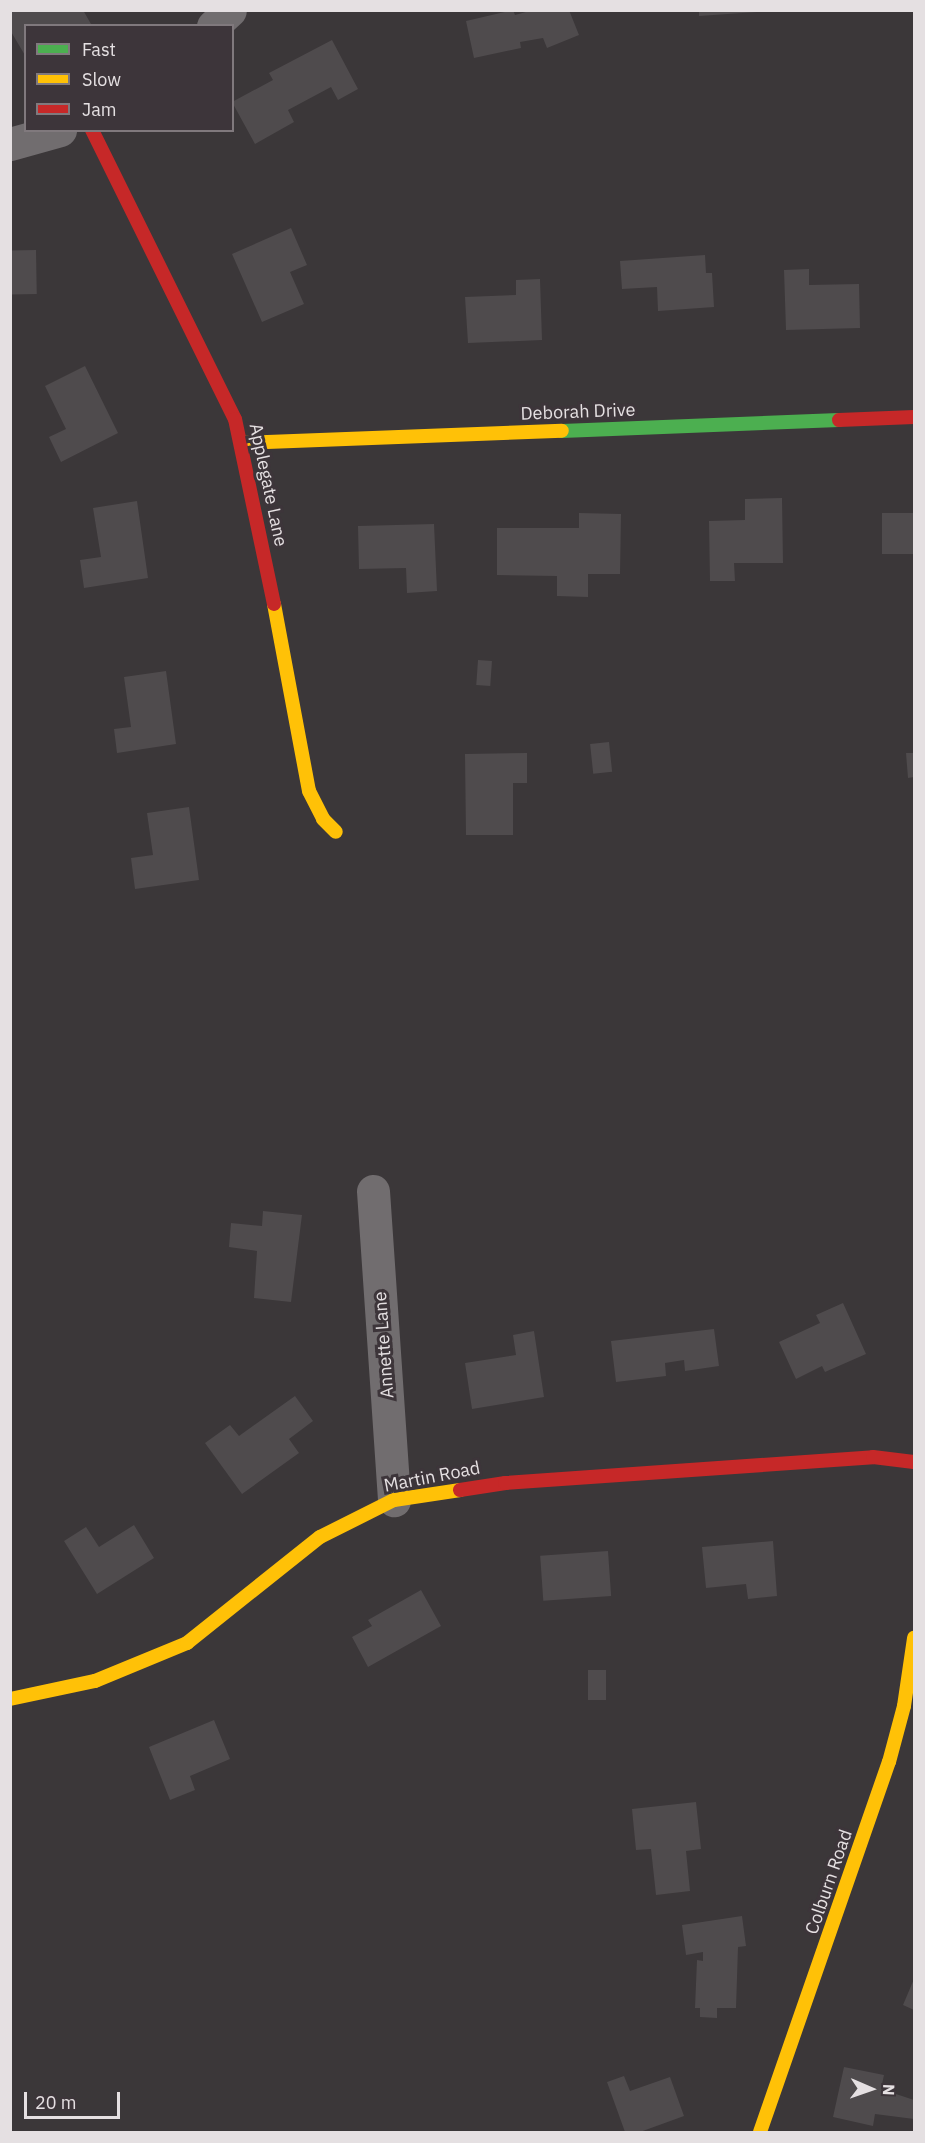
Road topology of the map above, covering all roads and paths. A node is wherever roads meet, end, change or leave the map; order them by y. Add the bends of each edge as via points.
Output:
1 (230, 10) edge
2 (215, 24) edge
3 (53, 132) edge
4 (93, 132) edge
5 (10, 144) edge
6 (915, 417) edge
7 (243, 443) junction
8 (336, 832) dead end
9 (373, 1191) dead end
10 (915, 1462) edge
11 (394, 1500) junction
12 (915, 1638) edge
13 (10, 1699) edge
14 (760, 2133) edge

1 - 2 street
3 - 5 street
4 - 7 street, Applegate Lane via 214,371
6 - 7 street, Deborah Drive
7 - 8 street, Applegate Lane via 309,791 323,819
9 - 11 street, Annette Lane
10 - 11 street, Martin Road via 873,1457 505,1483
11 - 13 street, Martin Road via 320,1537 187,1643 95,1681
12 - 14 street, Colburn Road via 904,1706 889,1762

